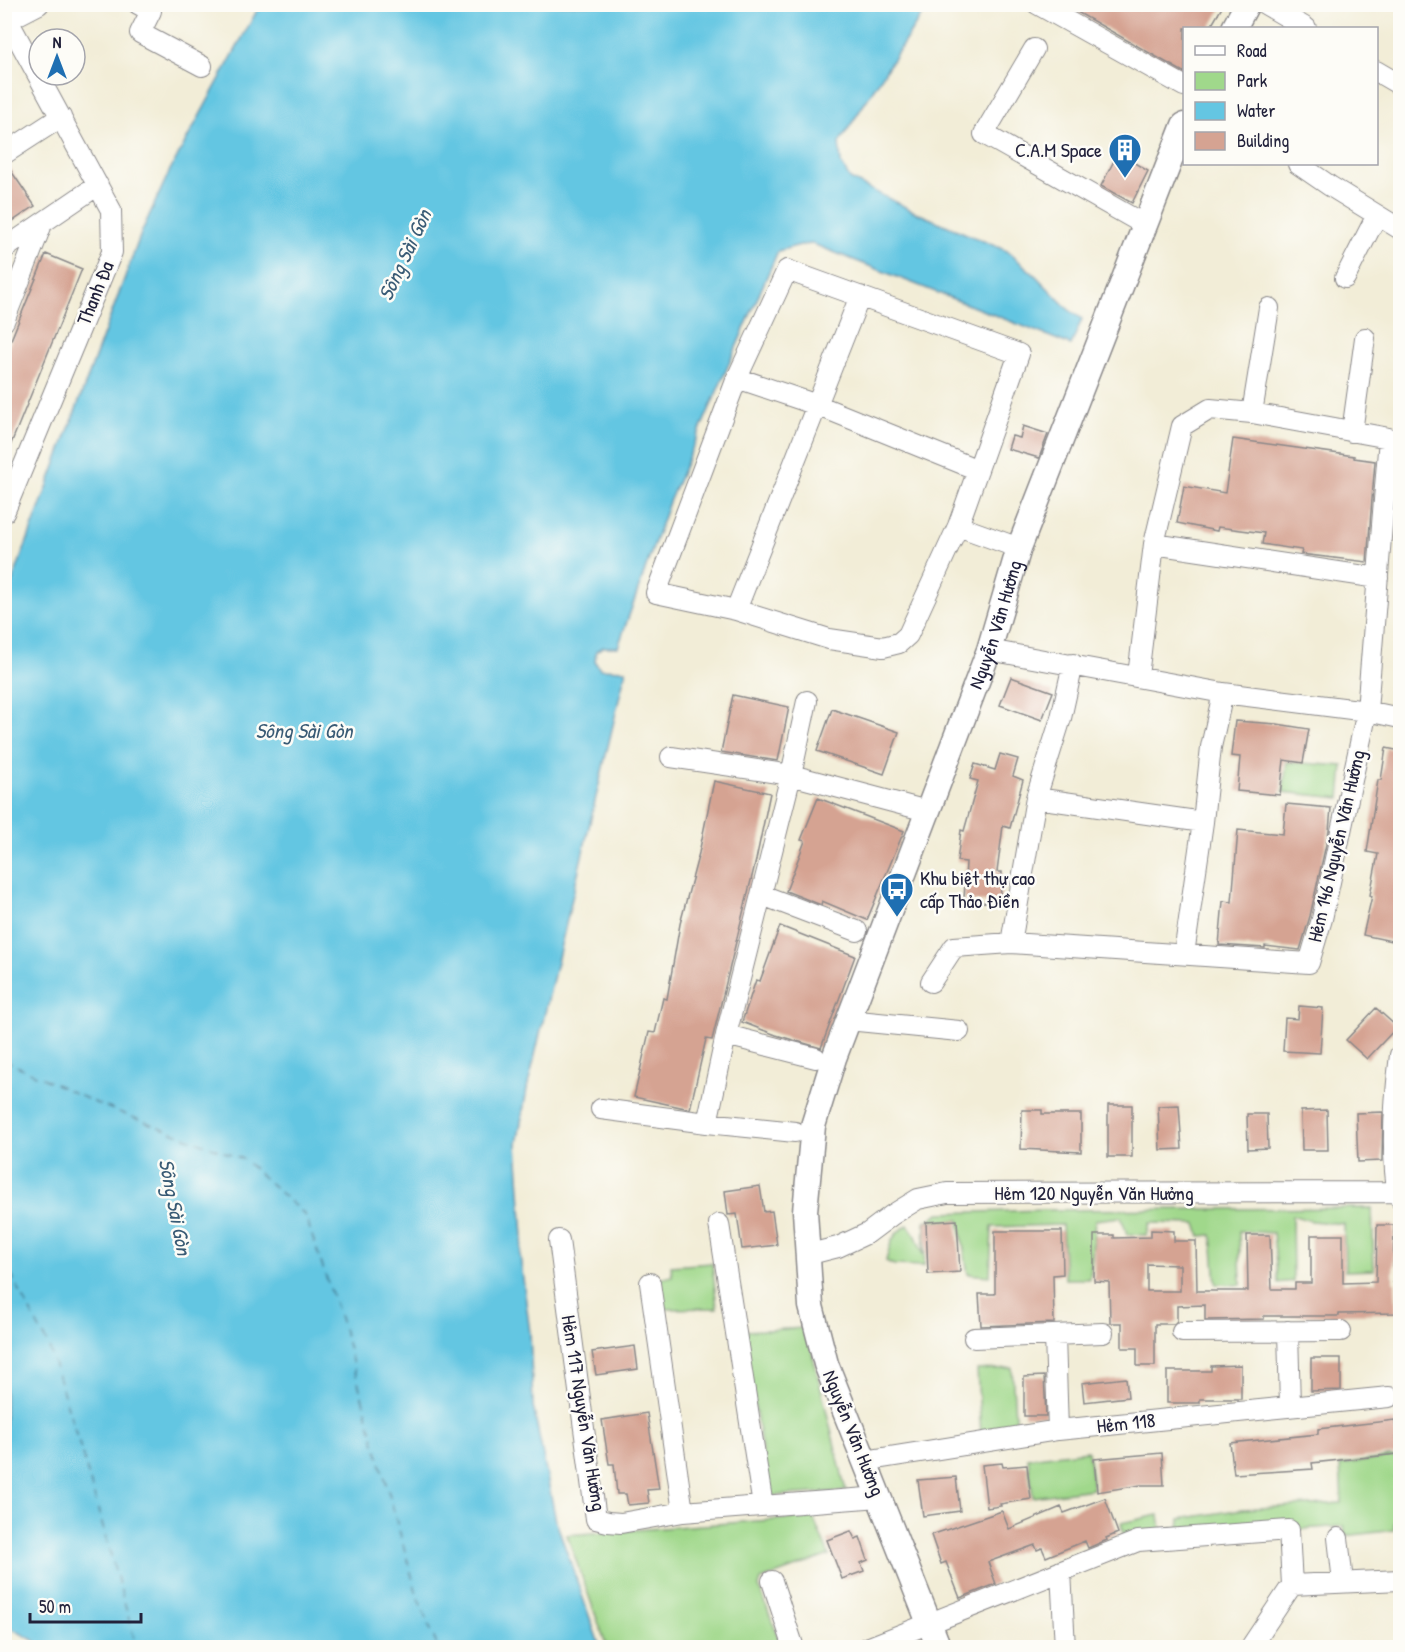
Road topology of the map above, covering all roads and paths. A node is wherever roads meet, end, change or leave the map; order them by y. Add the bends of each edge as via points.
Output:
1 (39, 4) edge
2 (138, 4) edge
3 (1037, 4) edge
4 (1247, 4) edge
5 (1265, 4) edge
6 (6, 16) edge
7 (1235, 27) edge
8 (1304, 27) edge
9 (1034, 49) dead end
10 (202, 66) dead end
11 (1378, 72) edge
12 (1183, 85) edge
13 (1401, 85) edge
14 (61, 117) junction
15 (1183, 129) edge
16 (4, 154) edge
17 (1300, 165) edge
18 (98, 185) junction
19 (1377, 215) junction
20 (42, 224) junction
21 (1145, 225) junction
22 (1401, 229) edge
23 (4, 249) edge
24 (1345, 278) dead end
25 (860, 296) junction
26 (1269, 308) dead end
27 (4, 321) edge
28 (1365, 338) dead end
29 (737, 378) junction
30 (817, 405) junction
31 (1252, 413) junction
32 (1352, 432) junction
33 (978, 470) junction
34 (4, 513) edge
35 (958, 526) junction
36 (1154, 544) junction
37 (1019, 548) junction
38 (1378, 578) junction
39 (736, 610) junction
40 (989, 650) junction
41 (1073, 664) junction
42 (1138, 676) junction
43 (1223, 693) junction
44 (807, 701) dead end
45 (1367, 711) junction
46 (1401, 718) edge
47 (671, 757) dead end
48 (791, 775) junction
49 (1036, 798) junction
50 (927, 811) junction
51 (1203, 822) junction
52 (762, 895) junction
53 (856, 931) dead end
54 (1011, 943) junction
55 (1184, 954) junction
56 (931, 982) dead end
57 (848, 1020) junction
58 (959, 1031) dead end
59 (726, 1035) junction
60 (1401, 1055) edge
61 (816, 1058) dead end
62 (602, 1109) dead end
63 (707, 1123) junction
64 (804, 1129) junction
65 (1399, 1195) edge
66 (720, 1224) dead end
67 (559, 1240) dead end
68 (806, 1255) junction
69 (650, 1283) dead end
70 (1288, 1331) junction
71 (1341, 1331) dead end
72 (1182, 1332) dead end
73 (1103, 1333) dead end
74 (1055, 1336) junction
75 (974, 1338) dead end
76 (1389, 1397) dead end
77 (1290, 1406) junction
78 (1058, 1430) junction
79 (864, 1461) junction
80 (880, 1497) junction
81 (763, 1506) junction
82 (682, 1512) junction
83 (1338, 1538) dead end
84 (1061, 1571) junction
85 (1401, 1580) edge
86 (772, 1581) dead end
87 (1343, 1582) junction
88 (1292, 1585) junction
89 (928, 1622) junction
90 (794, 1647) edge
91 (867, 1647) edge
92 (939, 1647) edge
93 (1065, 1647) edge
94 (1250, 1647) edge

1 - 6 street
2 - 10 street via 151,11 140,33
3 - 12 street
4 - 7 main road
5 - 8 street
6 - 14 street, Thanh Đa
9 - 21 street via 984,134
11 - 13 street
14 - 16 street
14 - 18 street, Thanh Đa
15 - 21 main road, Nguyễn Văn Hưởng
17 - 19 street
18 - 20 street
18 - 34 street, Thanh Đa via 111,210 112,252
19 - 22 street
19 - 24 street
20 - 23 street
20 - 27 street
21 - 37 main road, Nguyễn Văn Hưởng
25 - 29 street via 787,270
25 - 30 street
25 - 33 street via 1019,354
26 - 31 street
28 - 32 street
29 - 30 street
29 - 39 street via 656,593
30 - 33 street
30 - 39 street
31 - 32 street, Hẻm 146 Nguyễn Văn Hưởng
31 - 36 street, Hẻm 146 Nguyễn Văn Hưởng via 1210,409 1182,426
32 - 38 street, Hẻm 146 Nguyễn Văn Hưởng via 1389,438
33 - 35 street
35 - 37 street
35 - 39 street via 908,635 899,643 883,647 829,639
36 - 38 street
36 - 42 street, Hẻm 146 Nguyễn Văn Hưởng
37 - 40 main road, Nguyễn Văn Hưởng
38 - 45 street, Hẻm 146 Nguyễn Văn Hưởng
40 - 41 street
40 - 50 main road, Nguyễn Văn Hưởng
41 - 42 street
41 - 49 street
42 - 43 street
43 - 45 street
43 - 51 street via 1211,747
44 - 48 street
45 - 46 street
45 - 55 street, Hẻm 146 Nguyễn Văn Hưởng via 1309,963
47 - 48 street
48 - 50 street
48 - 52 street
49 - 51 street
49 - 54 street
50 - 57 main road, Nguyễn Văn Hưởng
51 - 55 street
52 - 53 street
52 - 59 street
54 - 55 street, Hẻm 146 Nguyễn Văn Hưởng
54 - 56 street, Hẻm 146 Nguyễn Văn Hưởng via 954,947
57 - 58 street
57 - 64 main road, Nguyễn Văn Hưởng
59 - 61 street
59 - 63 street
60 - 65 street via 1393,1113
62 - 63 street
63 - 64 street
64 - 68 main road, Nguyễn Văn Hưởng
65 - 68 street, Hẻm 120 Nguyễn Văn Hưởng via 947,1194 918,1199 868,1233
66 - 81 street
67 - 82 street, Hẻm 117 Nguyễn Văn Hưởng via 596,1519 621,1523
68 - 79 main road, Nguyễn Văn Hưởng via 811,1306 826,1364
69 - 82 street
70 - 71 street
70 - 72 street
70 - 77 street
73 - 74 street
74 - 75 street
74 - 78 street
76 - 77 street, Hẻm 118
77 - 78 street, Hẻm 118
78 - 79 street, Hẻm 118
79 - 80 main road, Nguyễn Văn Hưởng
80 - 81 street, Hẻm 117 Nguyễn Văn Hưởng
80 - 89 main road, Nguyễn Văn Hưởng
81 - 82 street, Hẻm 117 Nguyễn Văn Hưởng
83 - 87 street
84 - 88 street via 1138,1541 1289,1530
84 - 89 street
84 - 93 street
85 - 87 street
86 - 90 street
87 - 88 street
88 - 94 street
89 - 91 street
89 - 92 main road, Nguyễn Văn Hưởng

